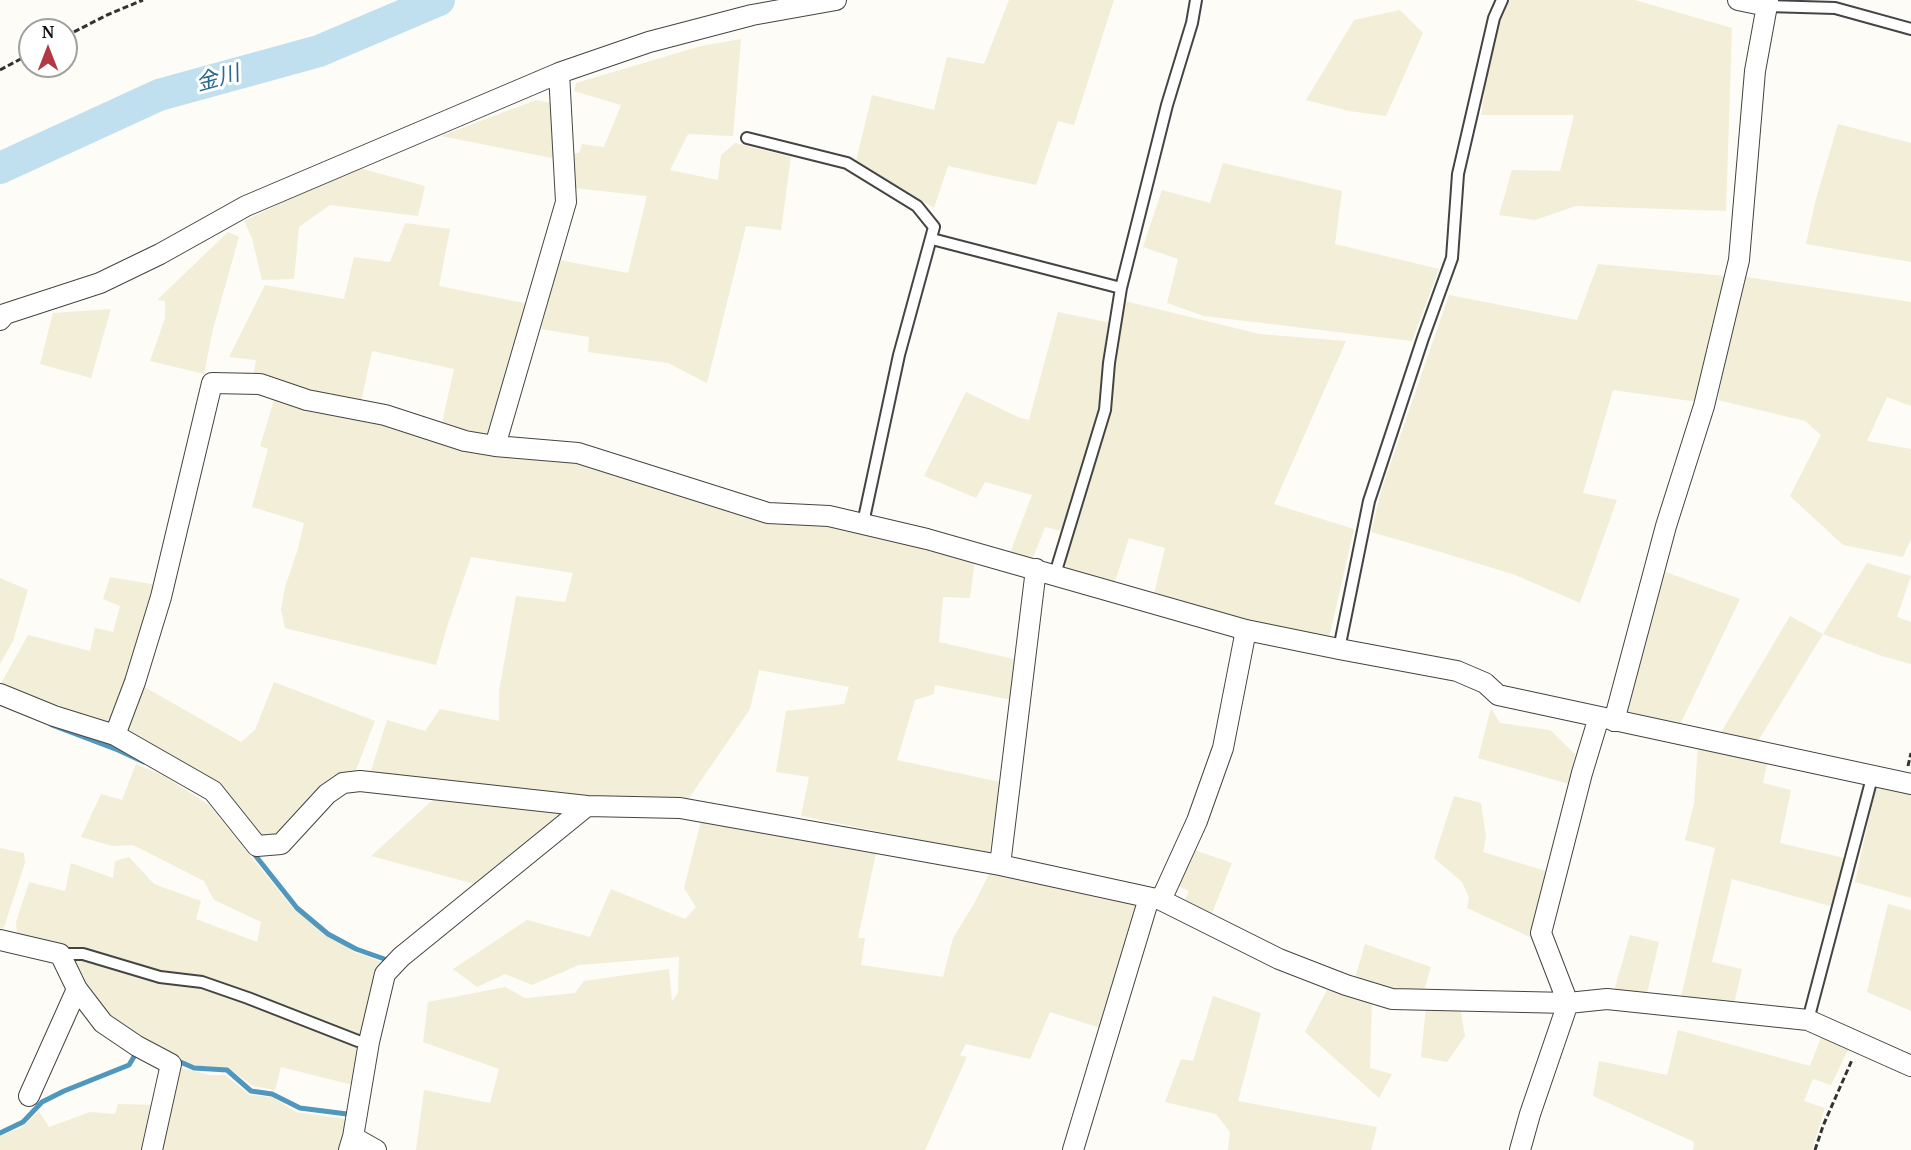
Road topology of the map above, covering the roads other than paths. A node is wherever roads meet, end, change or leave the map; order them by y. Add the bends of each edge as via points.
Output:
1 (836, 0) edge
2 (1197, 0) edge
3 (1502, 0) edge
4 (1738, 0) edge
5 (1768, 3) edge
6 (1911, 29) edge
7 (559, 73) junction
8 (747, 138) dead end
9 (932, 239) junction
10 (1121, 288) junction
11 (2, 316) edge
12 (495, 446) junction
13 (863, 523) junction
14 (1036, 569) junction
15 (1055, 574) junction
16 (1246, 630) junction
17 (1339, 649) junction
18 (0, 694) edge
19 (1606, 719) junction
20 (115, 735) junction
21 (1873, 774) junction
22 (1911, 784) edge
23 (587, 806) junction
24 (1000, 865) junction
25 (1155, 899) junction
26 (0, 940) edge
27 (60, 954) junction
28 (77, 989) junction
29 (1568, 1003) junction
30 (1809, 1020) junction
31 (369, 1042) junction
32 (1911, 1066) edge
33 (28, 1096) dead end
34 (351, 1144) edge
35 (152, 1150) edge
36 (376, 1150) edge
37 (1073, 1150) edge
38 (1520, 1150) edge

1 - 7 street via 752,15 661,39
2 - 10 lane
3 - 17 lane via 1494,18 1458,174 1452,258 1369,501
4 - 5 street
5 - 6 lane via 1835,8
5 - 19 street via 1755,70 1739,260 1704,406
7 - 11 street via 246,206 100,283
7 - 12 street via 566,202
8 - 9 lane via 847,163 917,206 934,227
9 - 10 lane
9 - 13 lane via 899,355
10 - 15 lane via 1105,410
12 - 13 street via 578,453 768,513 829,516
12 - 20 street via 465,441 385,415 307,400 260,384 212,383 161,597
13 - 14 street
14 - 15 street
14 - 24 street
15 - 16 street
16 - 17 street
16 - 25 street via 1223,748 1197,821
17 - 19 street via 1457,670 1485,683 1498,696
18 - 20 street
19 - 21 street
19 - 29 street via 1581,773 1541,933
20 - 23 street via 213,791 257,846 281,844 327,794 343,783 360,780
21 - 22 street
21 - 30 lane
23 - 24 street via 680,808
23 - 31 street via 385,974
24 - 25 street
25 - 29 street via 1280,959 1392,999
25 - 37 street
26 - 27 street
27 - 28 street
27 - 31 lane via 83,954 160,977 202,982
28 - 33 street
28 - 35 street via 103,1023 171,1064
29 - 30 street via 1607,999
29 - 38 street
30 - 32 street
31 - 34 street
34 - 36 street

